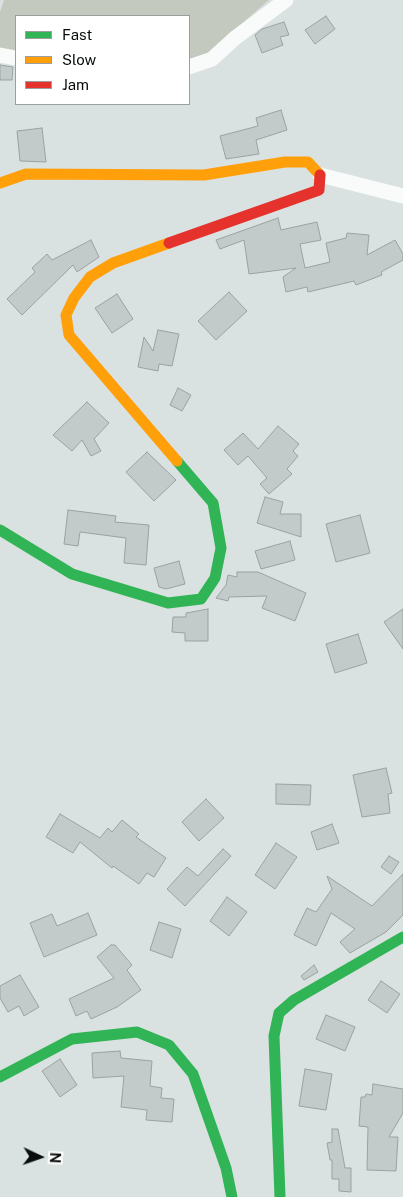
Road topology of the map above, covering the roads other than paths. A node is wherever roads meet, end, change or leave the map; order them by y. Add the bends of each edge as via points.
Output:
1 (286, 0) edge
2 (0, 55) edge
3 (15, 58) edge
4 (190, 67) edge
5 (320, 175) junction
6 (0, 183) edge
7 (403, 196) edge
8 (0, 530) edge
9 (403, 937) edge
10 (0, 1077) edge
11 (232, 1197) edge
12 (280, 1197) edge

1 - 4 street via 235,38 212,60
2 - 3 street
5 - 6 street via 308,162 284,162 204,175 26,174
5 - 7 street
5 - 8 street via 319,190 113,263 90,277 66,315 69,335 213,503 221,548 215,578 201,598 168,603 72,574
9 - 12 street via 294,1000 279,1013 274,1036
10 - 11 street via 72,1038 137,1032 169,1045 193,1074 226,1168

